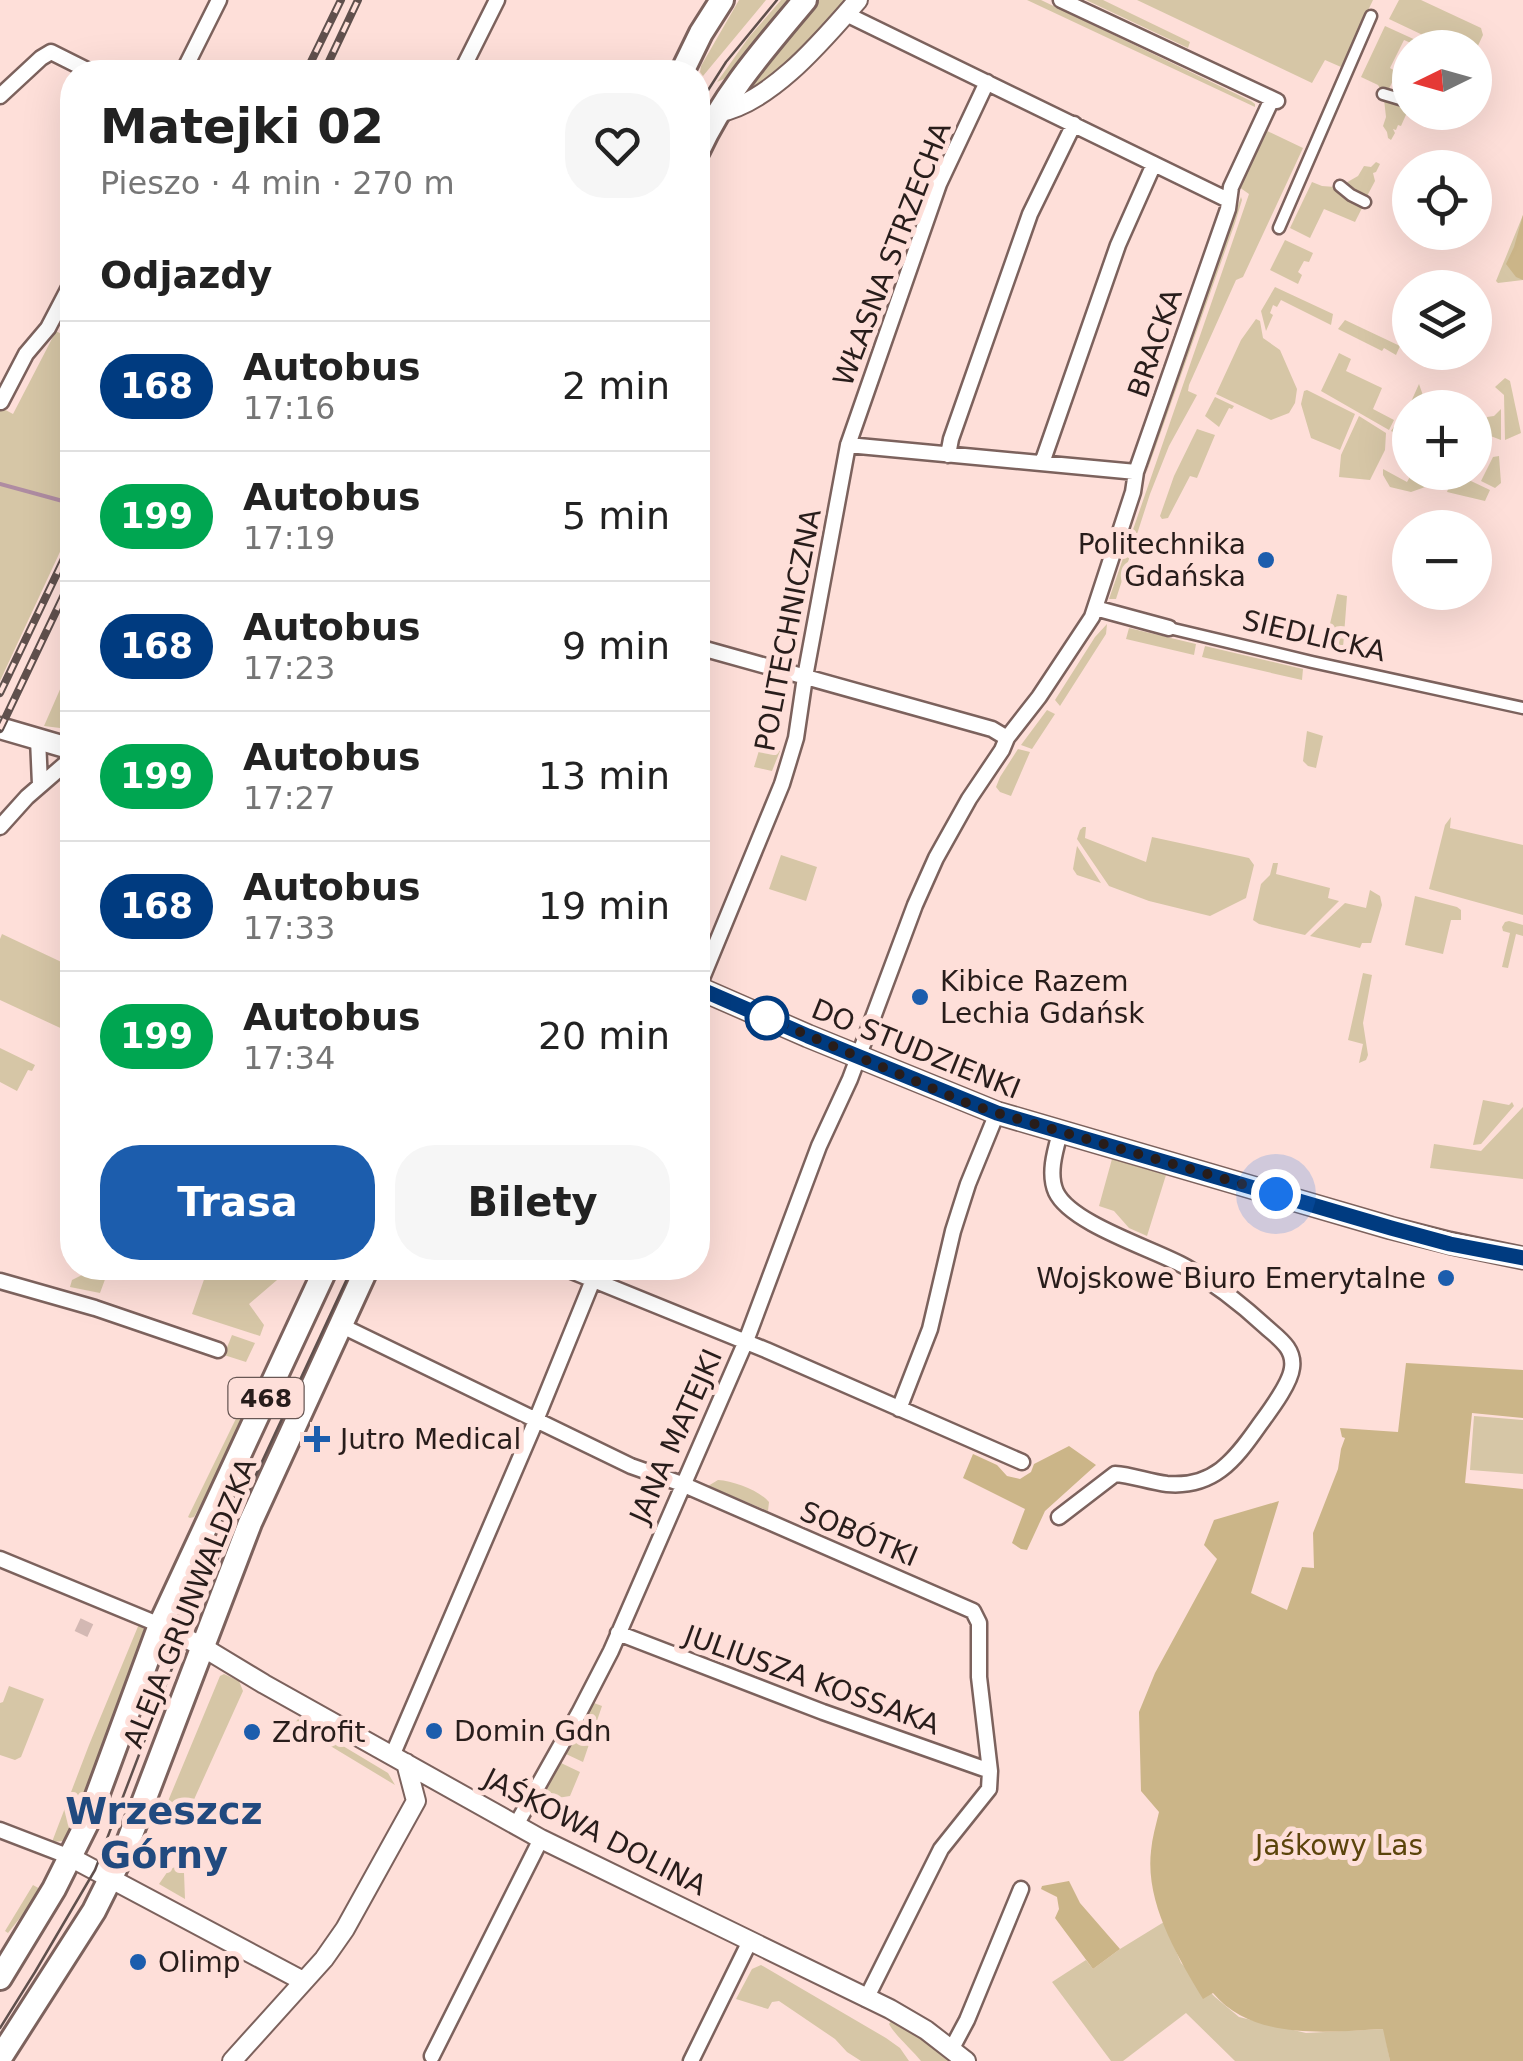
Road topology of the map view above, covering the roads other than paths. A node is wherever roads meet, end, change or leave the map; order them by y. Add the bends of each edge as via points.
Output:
1 (219, 0) edge
2 (497, 0) edge
3 (722, 0) edge
4 (805, 0) edge
5 (1061, 0) edge
6 (852, 7) edge
7 (1371, 16) dead end
8 (67, 60) edge
9 (189, 60) edge
10 (467, 60) edge
11 (688, 60) edge
12 (987, 82) junction
13 (1383, 94) dead end
14 (0, 96) edge
15 (1392, 97) edge
16 (710, 104) edge
17 (710, 107) edge
18 (1074, 124) junction
19 (1154, 164) junction
20 (1340, 186) dead end
21 (1228, 200) junction
22 (1365, 202) dead end
23 (1279, 228) dead end
24 (60, 305) edge
25 (2, 402) edge
26 (848, 445) junction
27 (948, 456) junction
28 (1042, 463) junction
29 (1136, 472) junction
30 (1095, 608) junction
31 (1162, 626) joint
32 (710, 650) edge
33 (804, 677) junction
34 (1523, 708) edge
35 (0, 728) edge
36 (1007, 738) junction
37 (38, 739) junction
38 (60, 745) edge
39 (60, 768) edge
40 (40, 784) junction
41 (0, 827) edge
42 (710, 959) edge
43 (710, 993) edge
44 (859, 1057) junction
45 (997, 1113) junction
46 (1060, 1132) junction
47 (1523, 1258) edge
48 (0, 1280) edge
49 (320, 1280) edge
50 (360, 1280) edge
51 (593, 1280) joint
52 (340, 1324) junction
53 (746, 1341) junction
54 (218, 1350) dead end
55 (899, 1408) junction
56 (536, 1420) junction
57 (1022, 1462) dead end
58 (682, 1484) junction
59 (1058, 1517) dead end
60 (0, 1559) edge
61 (160, 1625) junction
62 (618, 1633) junction
63 (201, 1646) junction
64 (399, 1760) junction
65 (990, 1771) junction
66 (456, 1791) junction
67 (416, 1801) junction
68 (516, 1825) junction
69 (0, 1830) edge
70 (541, 1839) junction
71 (70, 1857) junction
72 (111, 1878) junction
73 (1021, 1889) dead end
74 (750, 1941) junction
75 (0, 1978) edge
76 (303, 1981) junction
77 (866, 1998) junction
78 (959, 2055) edge
79 (432, 2056) dead end
80 (0, 2058) edge
81 (232, 2061) edge
82 (690, 2061) edge

1 - 9 street
2 - 10 street
3 - 11 main road
4 - 16 main road
5 - 21 street, BRACKA via 1275,100
6 - 12 street
6 - 17 street via 784,76 741,106
7 - 23 street
8 - 14 street via 51,52
12 - 18 street
12 - 26 street, WŁASNA STRZECHA via 940,184
13 - 15 street
18 - 19 street
18 - 27 street via 1030,214
19 - 21 street
19 - 28 street via 1118,245
20 - 22 street
21 - 29 street, BRACKA
24 - 25 street
26 - 27 street
26 - 33 street, POLITECHNICZNA
27 - 28 street
28 - 29 street
29 - 30 street, BRACKA
30 - 31 street, SIEDLICKA
30 - 36 street, BRACKA
31 - 34 street, SIEDLICKA
32 - 33 street
33 - 36 street
33 - 42 street, POLITECHNICZNA via 782,784
35 - 37 main road
36 - 44 street, JANA MATEJKI via 936,858
37 - 38 main road
37 - 40 street
39 - 40 street
40 - 41 street
43 - 44 main road, DO STUDZIENKI
44 - 45 main road, DO STUDZIENKI
44 - 53 street, JANA MATEJKI
45 - 46 main road, DO STUDZIENKI
45 - 55 street via 968,1184 930,1329
46 - 47 main road, DO STUDZIENKI via 1402,1231
46 - 59 street via 1054,1186 1065,1205 1204,1278 1288,1348 1292,1362 1288,1381 1227,1466 1181,1484 1115,1474
48 - 54 street
49 - 61 main road, ALEJA GRUNWALDZKA / 468
50 - 52 main road, ALEJA GRUNWALDZKA / 468
51 - 53 street
51 - 56 street
52 - 56 street, SOBÓTKI
52 - 63 main road, ALEJA GRUNWALDZKA / 468
53 - 55 street
53 - 58 street, JANA MATEJKI
55 - 57 street
56 - 58 street, SOBÓTKI
56 - 64 street
58 - 62 street, JANA MATEJKI
58 - 65 street, SOBÓTKI via 973,1611
60 - 61 street
61 - 63 street, JAŚKOWA DOLINA
61 - 71 main road, ALEJA GRUNWALDZKA / 468
62 - 65 street, JULIUSZA KOSSAKA
62 - 68 street, JANA MATEJKI
63 - 64 street, JAŚKOWA DOLINA
63 - 72 main road, ALEJA GRUNWALDZKA / 468
64 - 66 street, JAŚKOWA DOLINA
64 - 67 street
65 - 77 street via 989,1789 940,1850
66 - 67 street
66 - 68 street, JAŚKOWA DOLINA
67 - 76 street via 345,1929
68 - 70 street, JAŚKOWA DOLINA
69 - 71 street
70 - 74 street, JAŚKOWA DOLINA
70 - 79 street
71 - 72 street
71 - 75 main road, ALEJA GRUNWALDZKA / 468
72 - 76 street
72 - 80 main road, ALEJA GRUNWALDZKA / 468
73 - 78 street
74 - 77 street, JAŚKOWA DOLINA
74 - 82 street
76 - 81 street
77 - 78 street, JAŚKOWA DOLINA

